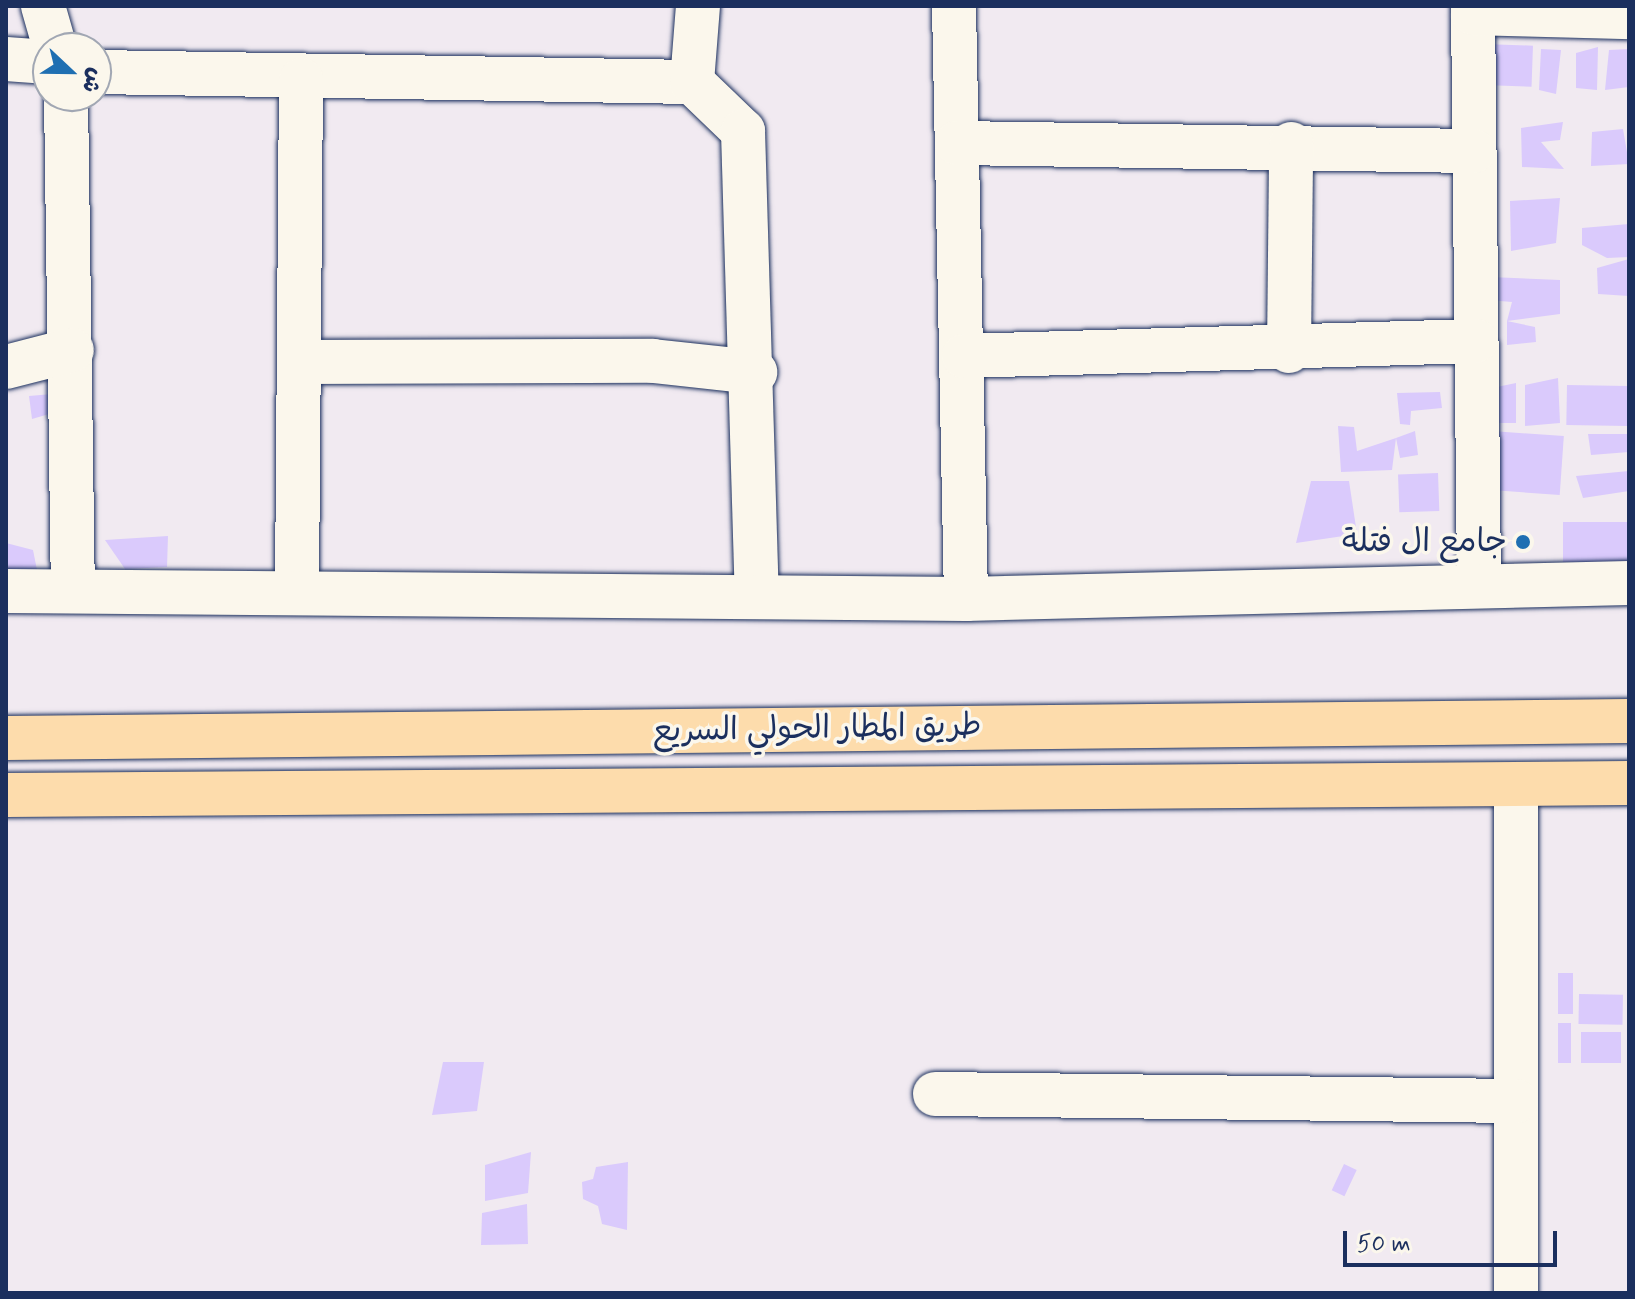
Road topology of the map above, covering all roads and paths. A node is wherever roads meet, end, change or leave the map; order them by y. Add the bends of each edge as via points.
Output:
1 (43, 6) edge
2 (698, 6) edge
3 (954, 6) edge
4 (1473, 9) edge
5 (1629, 17) edge
6 (50, 32) edge
7 (6, 59) edge
8 (32, 61) edge
9 (112, 73) edge
10 (301, 80) junction
11 (692, 82) junction
12 (66, 112) edge
13 (957, 143) junction
14 (1291, 144) junction
15 (1474, 151) junction
16 (1476, 341) junction
17 (72, 350) junction
18 (1289, 351) junction
19 (964, 356) junction
20 (301, 362) junction
21 (6, 367) edge
22 (755, 372) junction
23 (1479, 583) junction
24 (1629, 583) edge
25 (73, 588) junction
26 (297, 589) junction
27 (6, 591) edge
28 (757, 597) junction
29 (966, 599) junction
30 (1629, 721) edge
31 (6, 738) edge
32 (1629, 783) edge
33 (1516, 784) junction
34 (6, 795) edge
35 (935, 1094) dead end
36 (1516, 1101) junction
37 (1516, 1293) edge

1 - 6 street
2 - 11 street
3 - 13 street
4 - 5 street
4 - 15 street
7 - 8 street
9 - 10 street
10 - 11 street
10 - 20 street
11 - 22 street via 743,131
12 - 17 street
13 - 14 street
13 - 19 street
14 - 15 street
14 - 18 street
15 - 16 street
16 - 18 street via 1367,341
16 - 23 street
17 - 21 street
17 - 25 street
18 - 19 street
19 - 29 street
20 - 22 street via 653,361
20 - 26 street
22 - 28 street
23 - 24 street
23 - 29 street
25 - 26 street
25 - 27 street
26 - 28 street
28 - 29 street
30 - 31 highway, طريق المطار الحولي السريع
32 - 33 highway, طريق المطار الحولي السريع
33 - 34 highway, طريق المطار الحولي السريع
33 - 36 street
35 - 36 street
36 - 37 street

